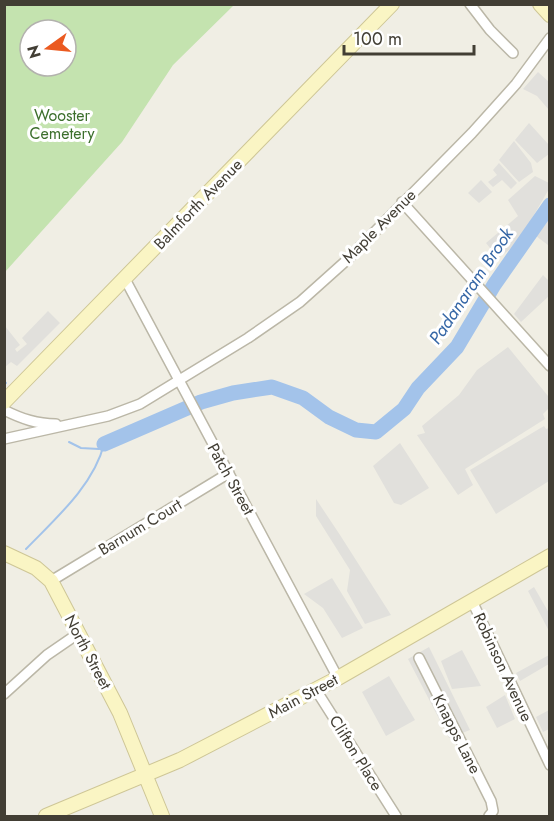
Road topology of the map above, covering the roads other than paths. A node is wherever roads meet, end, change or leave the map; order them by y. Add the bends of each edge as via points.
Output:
1 (392, 4) edge
2 (470, 4) edge
3 (540, 4) edge
4 (549, 15) edge
5 (549, 38) edge
6 (513, 53) dead end
7 (402, 202) junction
8 (125, 279) junction
9 (549, 366) edge
10 (178, 381) junction
11 (4, 402) edge
12 (4, 410) edge
13 (74, 424) junction
14 (4, 439) edge
15 (229, 473) junction
16 (4, 553) edge
17 (549, 556) edge
18 (51, 581) junction
19 (472, 601) junction
20 (79, 633) junction
21 (419, 658) dead end
22 (338, 678) junction
23 (316, 690) junction
24 (4, 694) edge
25 (549, 765) edge
26 (146, 775) junction
27 (491, 814) edge
28 (46, 816) edge
29 (162, 816) edge
30 (396, 816) edge

1 - 8 main road, Balmforth Avenue
2 - 6 street
3 - 4 main road
5 - 7 street, Maple Avenue via 516,84
7 - 9 street
7 - 10 street, Maple Avenue via 300,302
8 - 10 street, Patch Street
8 - 11 main road, Balmforth Avenue
10 - 13 street, Maple Avenue via 140,404
10 - 15 street, Patch Street
12 - 13 street via 40,424
13 - 14 street
15 - 18 street, Barnum Court
15 - 22 street, Patch Street
16 - 18 main road, North Street via 16,556
17 - 19 main road, Main Street
18 - 20 main road, North Street
19 - 22 main road, Main Street
19 - 25 street, Robinson Avenue
20 - 24 street via 47,655
20 - 26 main road, North Street
21 - 27 street, Knapps Lane
22 - 23 main road, Main Street
23 - 26 main road, Main Street
23 - 30 street, Clifton Place
26 - 28 main road, Main Street
26 - 29 main road, North Street

